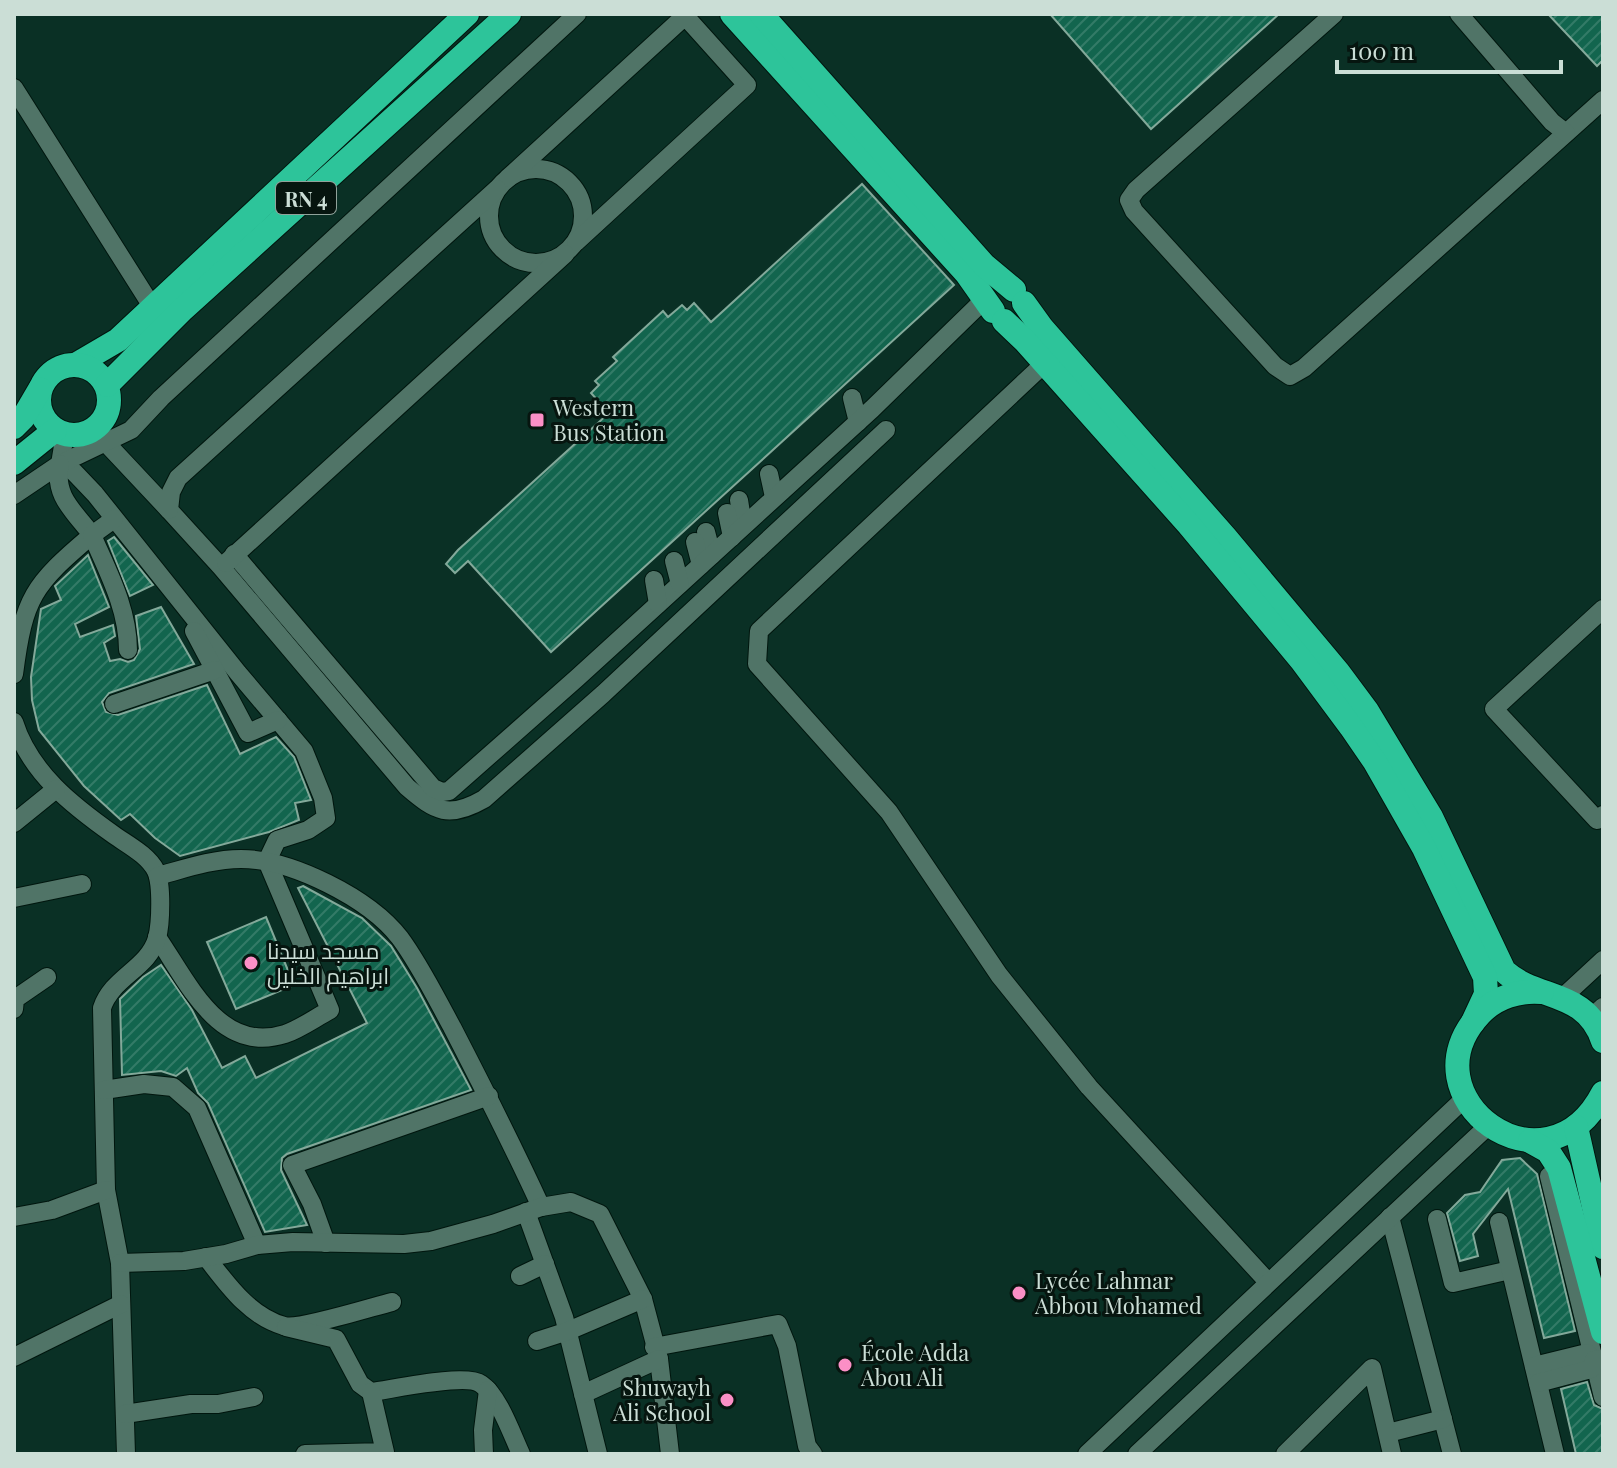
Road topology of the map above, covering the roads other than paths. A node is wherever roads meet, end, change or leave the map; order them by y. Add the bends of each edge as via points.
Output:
1 (467, 14) edge
2 (509, 14) edge
3 (577, 14) edge
4 (732, 14) edge
5 (761, 14) edge
6 (1334, 14) edge
7 (1459, 14) edge
8 (14, 88) edge
9 (1603, 100) edge
10 (1566, 133) junction
11 (503, 183) junction
12 (570, 248) junction
13 (1019, 297) junction
14 (153, 308) junction
15 (994, 310) junction
16 (1045, 363) junction
17 (77, 364) junction
18 (107, 385) junction
19 (40, 389) junction
20 (14, 427) edge
21 (886, 430) dead end
22 (60, 432) junction
23 (99, 436) junction
24 (14, 463) edge
25 (60, 464) junction
26 (14, 495) edge
27 (169, 510) junction
28 (114, 519) junction
29 (92, 535) junction
30 (228, 561) junction
31 (172, 589) junction
32 (1601, 614) edge
33 (128, 650) dead end
34 (215, 670) junction
35 (14, 674) edge
36 (114, 704) dead end
37 (278, 720) junction
38 (14, 722) edge
39 (56, 789) junction
40 (1603, 815) edge
41 (14, 823) edge
42 (267, 861) junction
43 (158, 876) junction
44 (82, 884) dead end
45 (14, 898) edge
46 (157, 937) junction
47 (1603, 960) edge
48 (47, 977) dead end
49 (1556, 995) junction
50 (14, 1009) edge
51 (1473, 1022) junction
52 (1600, 1026) edge
53 (104, 1090) junction
54 (1603, 1093) edge
55 (489, 1096) junction
56 (1465, 1098) junction
57 (1488, 1126) junction
58 (1576, 1127) junction
59 (1530, 1141) junction
60 (1548, 1170) dead end
61 (106, 1190) junction
62 (534, 1210) junction
63 (14, 1217) edge
64 (1390, 1217) junction
65 (1437, 1219) dead end
66 (1499, 1222) dead end
67 (326, 1243) junction
68 (257, 1245) junction
69 (1603, 1247) edge
70 (206, 1257) junction
71 (120, 1263) junction
72 (545, 1264) junction
73 (1510, 1270) junction
74 (520, 1276) dead end
75 (1268, 1282) junction
76 (643, 1299) junction
77 (392, 1302) dead end
78 (121, 1304) junction
79 (286, 1327) junction
80 (568, 1331) junction
81 (1603, 1332) edge
82 (537, 1341) dead end
83 (657, 1353) junction
84 (14, 1357) edge
85 (1598, 1359) edge
86 (1536, 1374) junction
87 (488, 1390) junction
88 (371, 1392) junction
89 (583, 1394) junction
90 (254, 1397) dead end
91 (1603, 1397) edge
92 (125, 1414) junction
93 (1443, 1419) junction
94 (1388, 1433) junction
95 (385, 1453) edge
96 (126, 1454) edge
97 (305, 1454) edge
98 (484, 1454) edge
99 (521, 1454) edge
100 (598, 1454) edge
101 (670, 1454) edge
102 (813, 1454) edge
103 (1087, 1454) edge
104 (1137, 1454) edge
105 (1285, 1454) edge
106 (1392, 1454) edge
107 (1452, 1454) edge
108 (1555, 1454) edge

1 - 14 highway, RN 4
2 - 18 highway, RN 4 via 183,309
3 - 23 street via 131,430
4 - 15 highway
5 - 13 highway via 984,265
6 - 10 street via 1129,200 1275,366 1290,376
7 - 10 street
8 - 14 street
9 - 10 street
11 - 12 street via 539,169 569,182 583,210 582,227
11 - 12 street via 490,204 489,220 503,250 533,263 549,262
11 - 12 street via 685,16 747,85
11 - 27 street via 178,478
12 - 30 street
13 - 15 highway via 998,293
13 - 49 highway via 1338,672 1431,817 1499,963 1512,978
14 - 17 highway, RN 4 via 118,340
15 - 16 highway
15 - 30 street via 756,501 449,791 433,788
16 - 51 highway via 1302,661 1375,762 1424,848 1485,977 1484,1001
16 - 75 street via 759,631 757,664 889,812 999,975 1089,1087
17 - 18 highway via 95,371
17 - 19 highway via 55,370
18 - 23 highway via 109,405
19 - 20 highway
19 - 22 highway via 41,412
21 - 30 street via 484,799 452,812 407,787
22 - 23 highway
22 - 24 highway
22 - 25 street
23 - 25 street
23 - 27 street
25 - 26 street
25 - 28 street via 74,472
25 - 29 street via 59,493
27 - 30 street
28 - 29 street
28 - 31 street
29 - 33 street via 121,603
29 - 35 street via 38,585 22,621
31 - 34 street
31 - 37 street
32 - 40 street via 1494,709 1597,820
34 - 36 street
34 - 37 street via 248,733
37 - 42 street via 304,751 326,818 277,840
38 - 39 street via 30,757
39 - 41 street
39 - 43 street via 144,856
42 - 43 street via 211,862
42 - 46 street via 330,1010 285,1034 254,1039 236,1034 206,1008
42 - 55 street via 308,873 363,905 398,936
43 - 46 street
44 - 45 street
46 - 53 street via 142,963 106,996
47 - 49 street
48 - 50 street via 15,999
49 - 51 highway via 1531,991 1506,997
49 - 52 highway
51 - 56 highway via 1458,1059
53 - 61 street
53 - 68 street via 144,1084 173,1087 197,1108
54 - 58 highway
55 - 62 street
55 - 67 street via 292,1165
56 - 57 highway
56 - 75 street
57 - 59 highway
57 - 64 street
58 - 59 highway
58 - 69 highway
59 - 81 highway via 1557,1161
60 - 85 street
61 - 63 street
61 - 71 street
62 - 67 street via 431,1241
62 - 72 street
62 - 76 street via 571,1202 600,1214
64 - 93 street
64 - 104 street
65 - 73 street via 1453,1283
66 - 73 street
67 - 68 street
68 - 70 street
70 - 71 street
70 - 79 street via 257,1313
71 - 78 street
72 - 74 street
72 - 80 street
73 - 86 street
75 - 103 street
76 - 80 street
76 - 83 street
77 - 79 street
78 - 84 street
78 - 92 street
79 - 88 street via 336,1339 360,1384
80 - 82 street
80 - 89 street
83 - 89 street
83 - 101 street
83 - 102 street via 778,1324
85 - 86 street via 1591,1369
85 - 91 street
86 - 108 street
87 - 88 street via 480,1382 456,1378
87 - 98 street
87 - 99 street
88 - 95 street
89 - 100 street
90 - 92 street
92 - 96 street
93 - 94 street
93 - 107 street
94 - 105 street via 1372,1368
94 - 106 street
95 - 97 street

